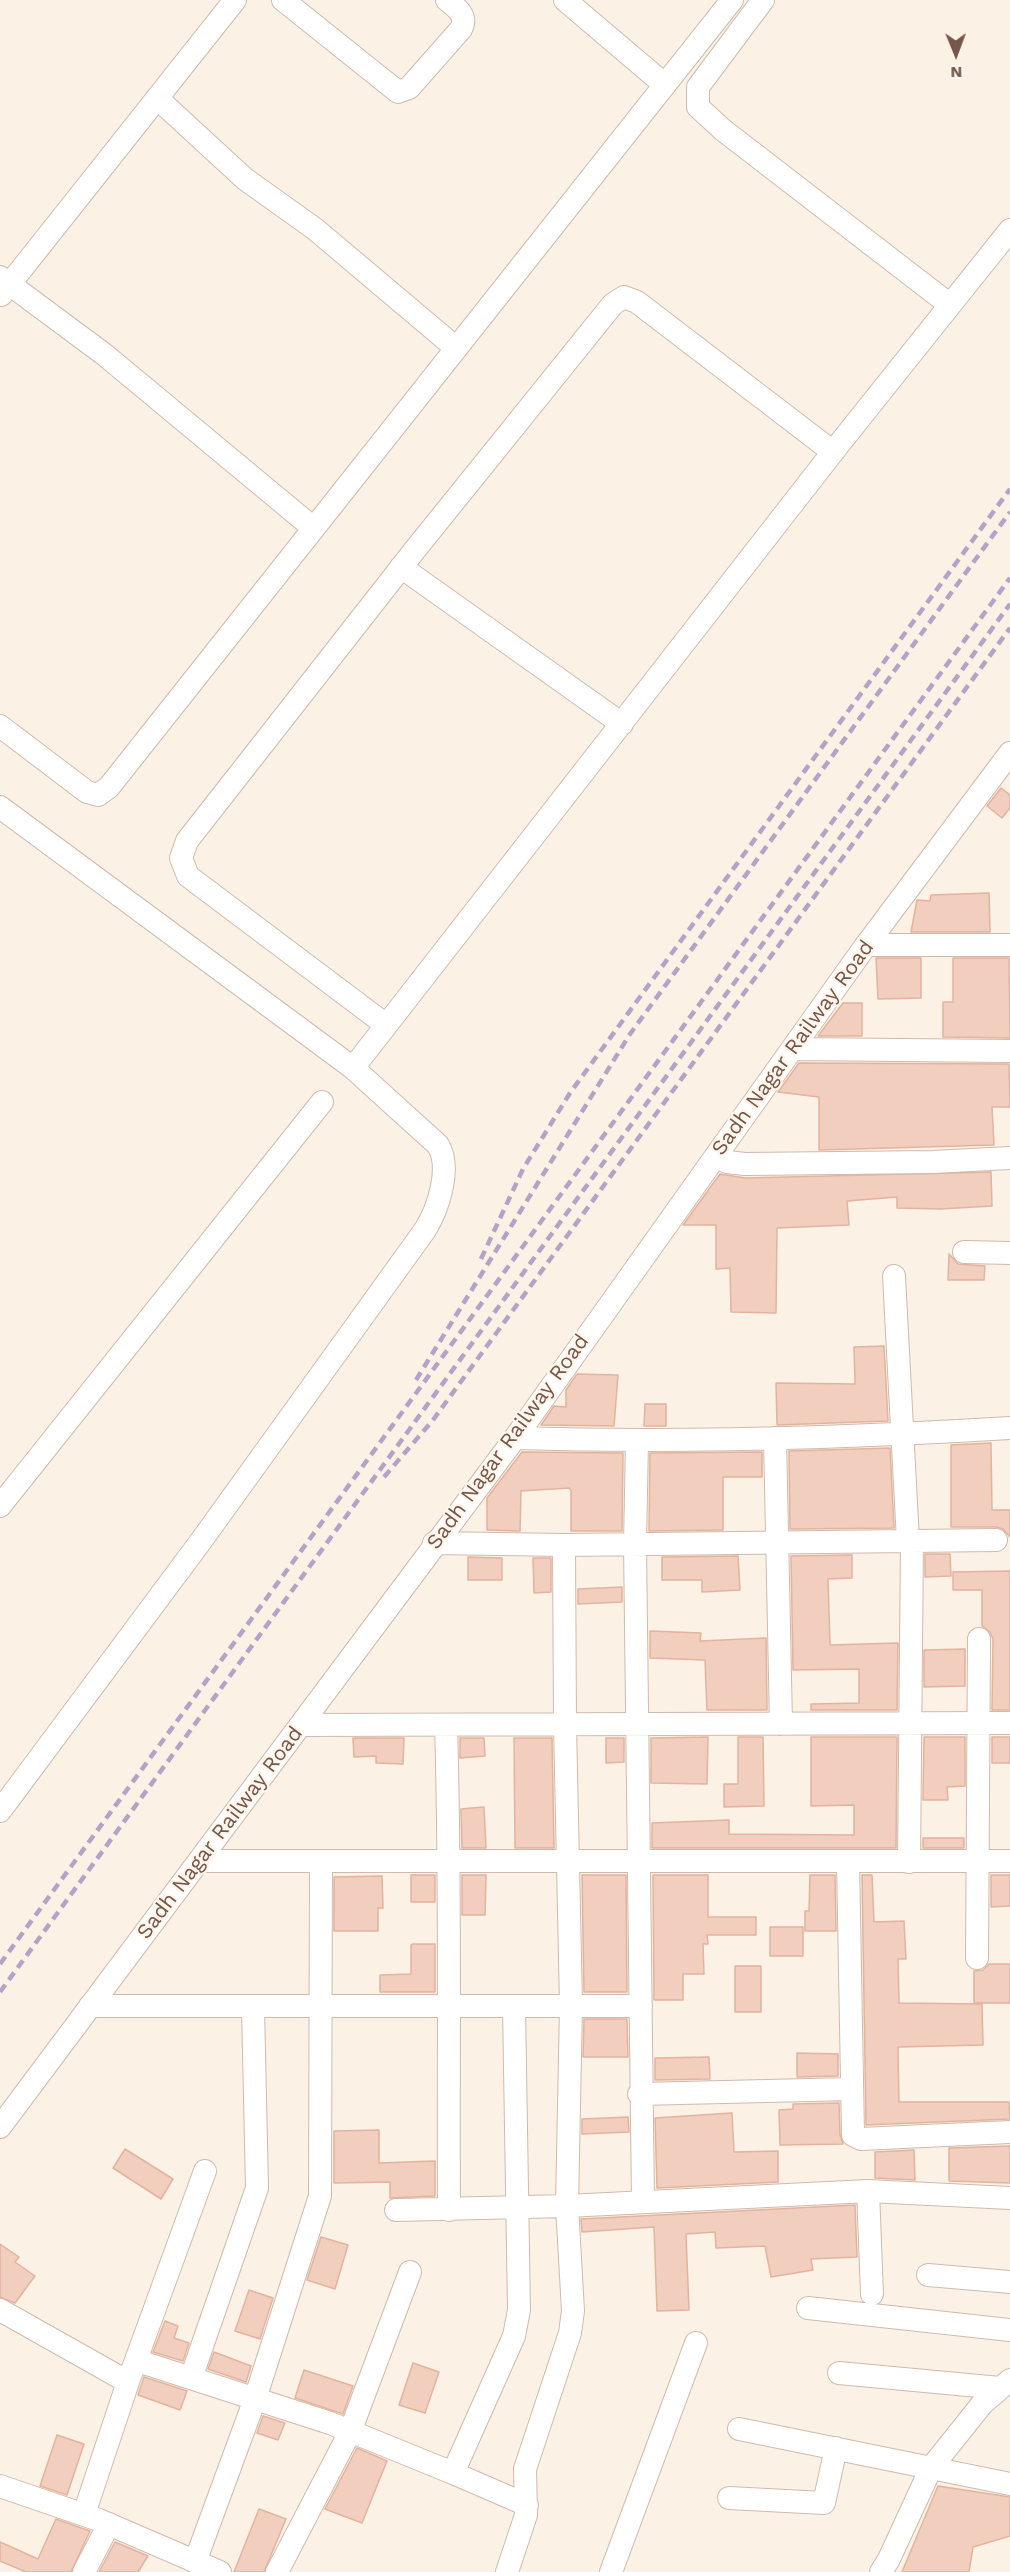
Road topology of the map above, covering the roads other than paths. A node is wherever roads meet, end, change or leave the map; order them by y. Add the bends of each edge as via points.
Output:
1 (235, 0) edge
2 (283, 0) edge
3 (447, 0) edge
4 (565, 0) edge
5 (732, 0) edge
6 (763, 0) edge
7 (665, 85) junction
8 (157, 98) junction
9 (1010, 230) edge
10 (3, 285) edge
11 (950, 305) junction
12 (456, 348) junction
13 (833, 452) junction
14 (312, 527) junction
15 (401, 567) junction
16 (622, 724) junction
17 (0, 726) edge
18 (1007, 762) edge
19 (0, 807) edge
20 (866, 945) junction
21 (1010, 945) edge
22 (386, 1025) junction
23 (792, 1049) junction
24 (1010, 1051) edge
25 (353, 1068) junction
26 (322, 1102) dead end
27 (715, 1157) junction
28 (1010, 1158) edge
29 (964, 1252) dead end
30 (1010, 1253) edge
31 (894, 1276) dead end
32 (1010, 1428) edge
33 (902, 1434) junction
34 (515, 1438) junction
35 (776, 1438) junction
36 (637, 1442) junction
37 (0, 1506) edge
38 (996, 1540) dead end
39 (910, 1541) junction
40 (776, 1542) junction
41 (434, 1543) junction
42 (635, 1544) junction
43 (564, 1545) junction
44 (979, 1639) dead end
45 (909, 1723) junction
46 (977, 1723) junction
47 (1010, 1723) edge
48 (564, 1724) junction
49 (639, 1724) junction
50 (781, 1724) junction
51 (301, 1725) junction
52 (446, 1725) junction
53 (0, 1811) edge
54 (200, 1861) junction
55 (321, 1861) junction
56 (450, 1861) junction
57 (979, 1861) junction
58 (1010, 1861) edge
59 (567, 1862) junction
60 (637, 1862) junction
61 (848, 1862) junction
62 (909, 1862) junction
63 (977, 1958) dead end
64 (90, 2006) junction
65 (320, 2006) junction
66 (514, 2006) junction
67 (571, 2006) junction
68 (641, 2006) junction
69 (253, 2007) junction
70 (448, 2007) junction
71 (851, 2089) junction
72 (639, 2094) junction
73 (0, 2127) edge
74 (1010, 2132) edge
75 (205, 2171) dead end
76 (868, 2191) junction
77 (1010, 2198) edge
78 (642, 2202) junction
79 (567, 2206) junction
80 (519, 2207) junction
81 (396, 2210) dead end
82 (449, 2210) junction
83 (410, 2272) dead end
84 (928, 2275) dead end
85 (1010, 2279) edge
86 (872, 2295) dead end
87 (808, 2308) dead end
88 (0, 2310) edge
89 (1010, 2330) edge
90 (696, 2343) dead end
91 (138, 2361) junction
92 (839, 2373) dead end
93 (191, 2378) junction
94 (128, 2382) junction
95 (1005, 2384) edge
96 (255, 2399) junction
97 (739, 2429) dead end
98 (350, 2432) junction
99 (836, 2448) junction
100 (931, 2468) junction
101 (453, 2473) junction
102 (1010, 2484) edge
103 (2, 2491) edge
104 (729, 2498) dead end
105 (526, 2505) junction
106 (84, 2514) junction
107 (109, 2524) junction
108 (195, 2562) junction
109 (84, 2572) edge
110 (220, 2572) edge
111 (278, 2572) edge
112 (507, 2572) edge
113 (610, 2572) edge
114 (880, 2572) edge

1 - 8 street
2 - 3 street via 398,92 409,88 464,24 462,13
4 - 7 street
5 - 7 street
6 - 11 street via 698,87 698,107
7 - 12 street
8 - 10 street
8 - 12 street via 245,179 315,229
9 - 11 street
10 - 14 street via 105,355
11 - 13 street
12 - 14 street
13 - 15 street via 637,302 624,297 613,304
13 - 16 street
14 - 17 street via 104,792 87,792
15 - 16 street
15 - 22 street via 187,841 182,858 188,876
16 - 22 street
18 - 20 street, Sadh Nagar Railway Road
19 - 25 street
20 - 21 street
20 - 23 street, Sadh Nagar Railway Road
22 - 25 street
23 - 24 street
23 - 27 street, Sadh Nagar Railway Road
25 - 53 street via 441,1150 444,1166 433,1217 201,1541
26 - 37 street
27 - 28 street via 745,1164
27 - 34 street, Sadh Nagar Railway Road
29 - 30 street
31 - 33 street
32 - 33 street
33 - 35 street
33 - 39 street
34 - 36 street
34 - 41 street, Sadh Nagar Railway Road
35 - 36 street
35 - 40 street
36 - 42 street
38 - 39 street
39 - 40 street
39 - 45 street
40 - 42 street
40 - 50 street
41 - 43 street
41 - 51 street, Sadh Nagar Railway Road
42 - 43 street
42 - 49 street
43 - 48 street
44 - 46 street
45 - 46 street
45 - 50 street
45 - 62 street
46 - 47 street
46 - 57 street
48 - 49 street
48 - 52 street
48 - 59 street
49 - 50 street
49 - 60 street
51 - 52 street
51 - 54 street, Sadh Nagar Railway Road
52 - 56 street
54 - 55 street
54 - 64 street, Sadh Nagar Railway Road
55 - 56 street
55 - 65 street
56 - 59 street
56 - 70 street
57 - 58 street
57 - 62 street
57 - 63 street
59 - 60 street
59 - 67 street
60 - 61 street
60 - 68 street
61 - 62 street
61 - 71 street
64 - 69 street
64 - 73 street, Sadh Nagar Railway Road
65 - 69 street
65 - 70 street
65 - 96 street via 320,2196
66 - 67 street
66 - 70 street
66 - 80 street
67 - 68 street
67 - 79 street
68 - 72 street
69 - 93 street via 256,2193
70 - 82 street
71 - 72 street
71 - 74 street via 852,2130 856,2138
72 - 78 street
75 - 91 street
76 - 77 street
76 - 78 street
76 - 86 street
78 - 79 street
79 - 80 street
79 - 105 street via 572,2323 525,2469
80 - 82 street
80 - 101 street via 516,2324
81 - 82 street
83 - 98 street
84 - 85 street
87 - 89 street
88 - 94 street
90 - 113 street
91 - 93 street
91 - 94 street
92 - 95 street
93 - 96 street
94 - 106 street
95 - 100 street via 982,2404
96 - 98 street
96 - 108 street
97 - 99 street
98 - 101 street
98 - 111 street
99 - 100 street
99 - 104 street via 824,2503
100 - 102 street
100 - 114 street
101 - 105 street
103 - 106 street
105 - 112 street via 525,2522
106 - 107 street
107 - 108 street
107 - 109 street
108 - 110 street

